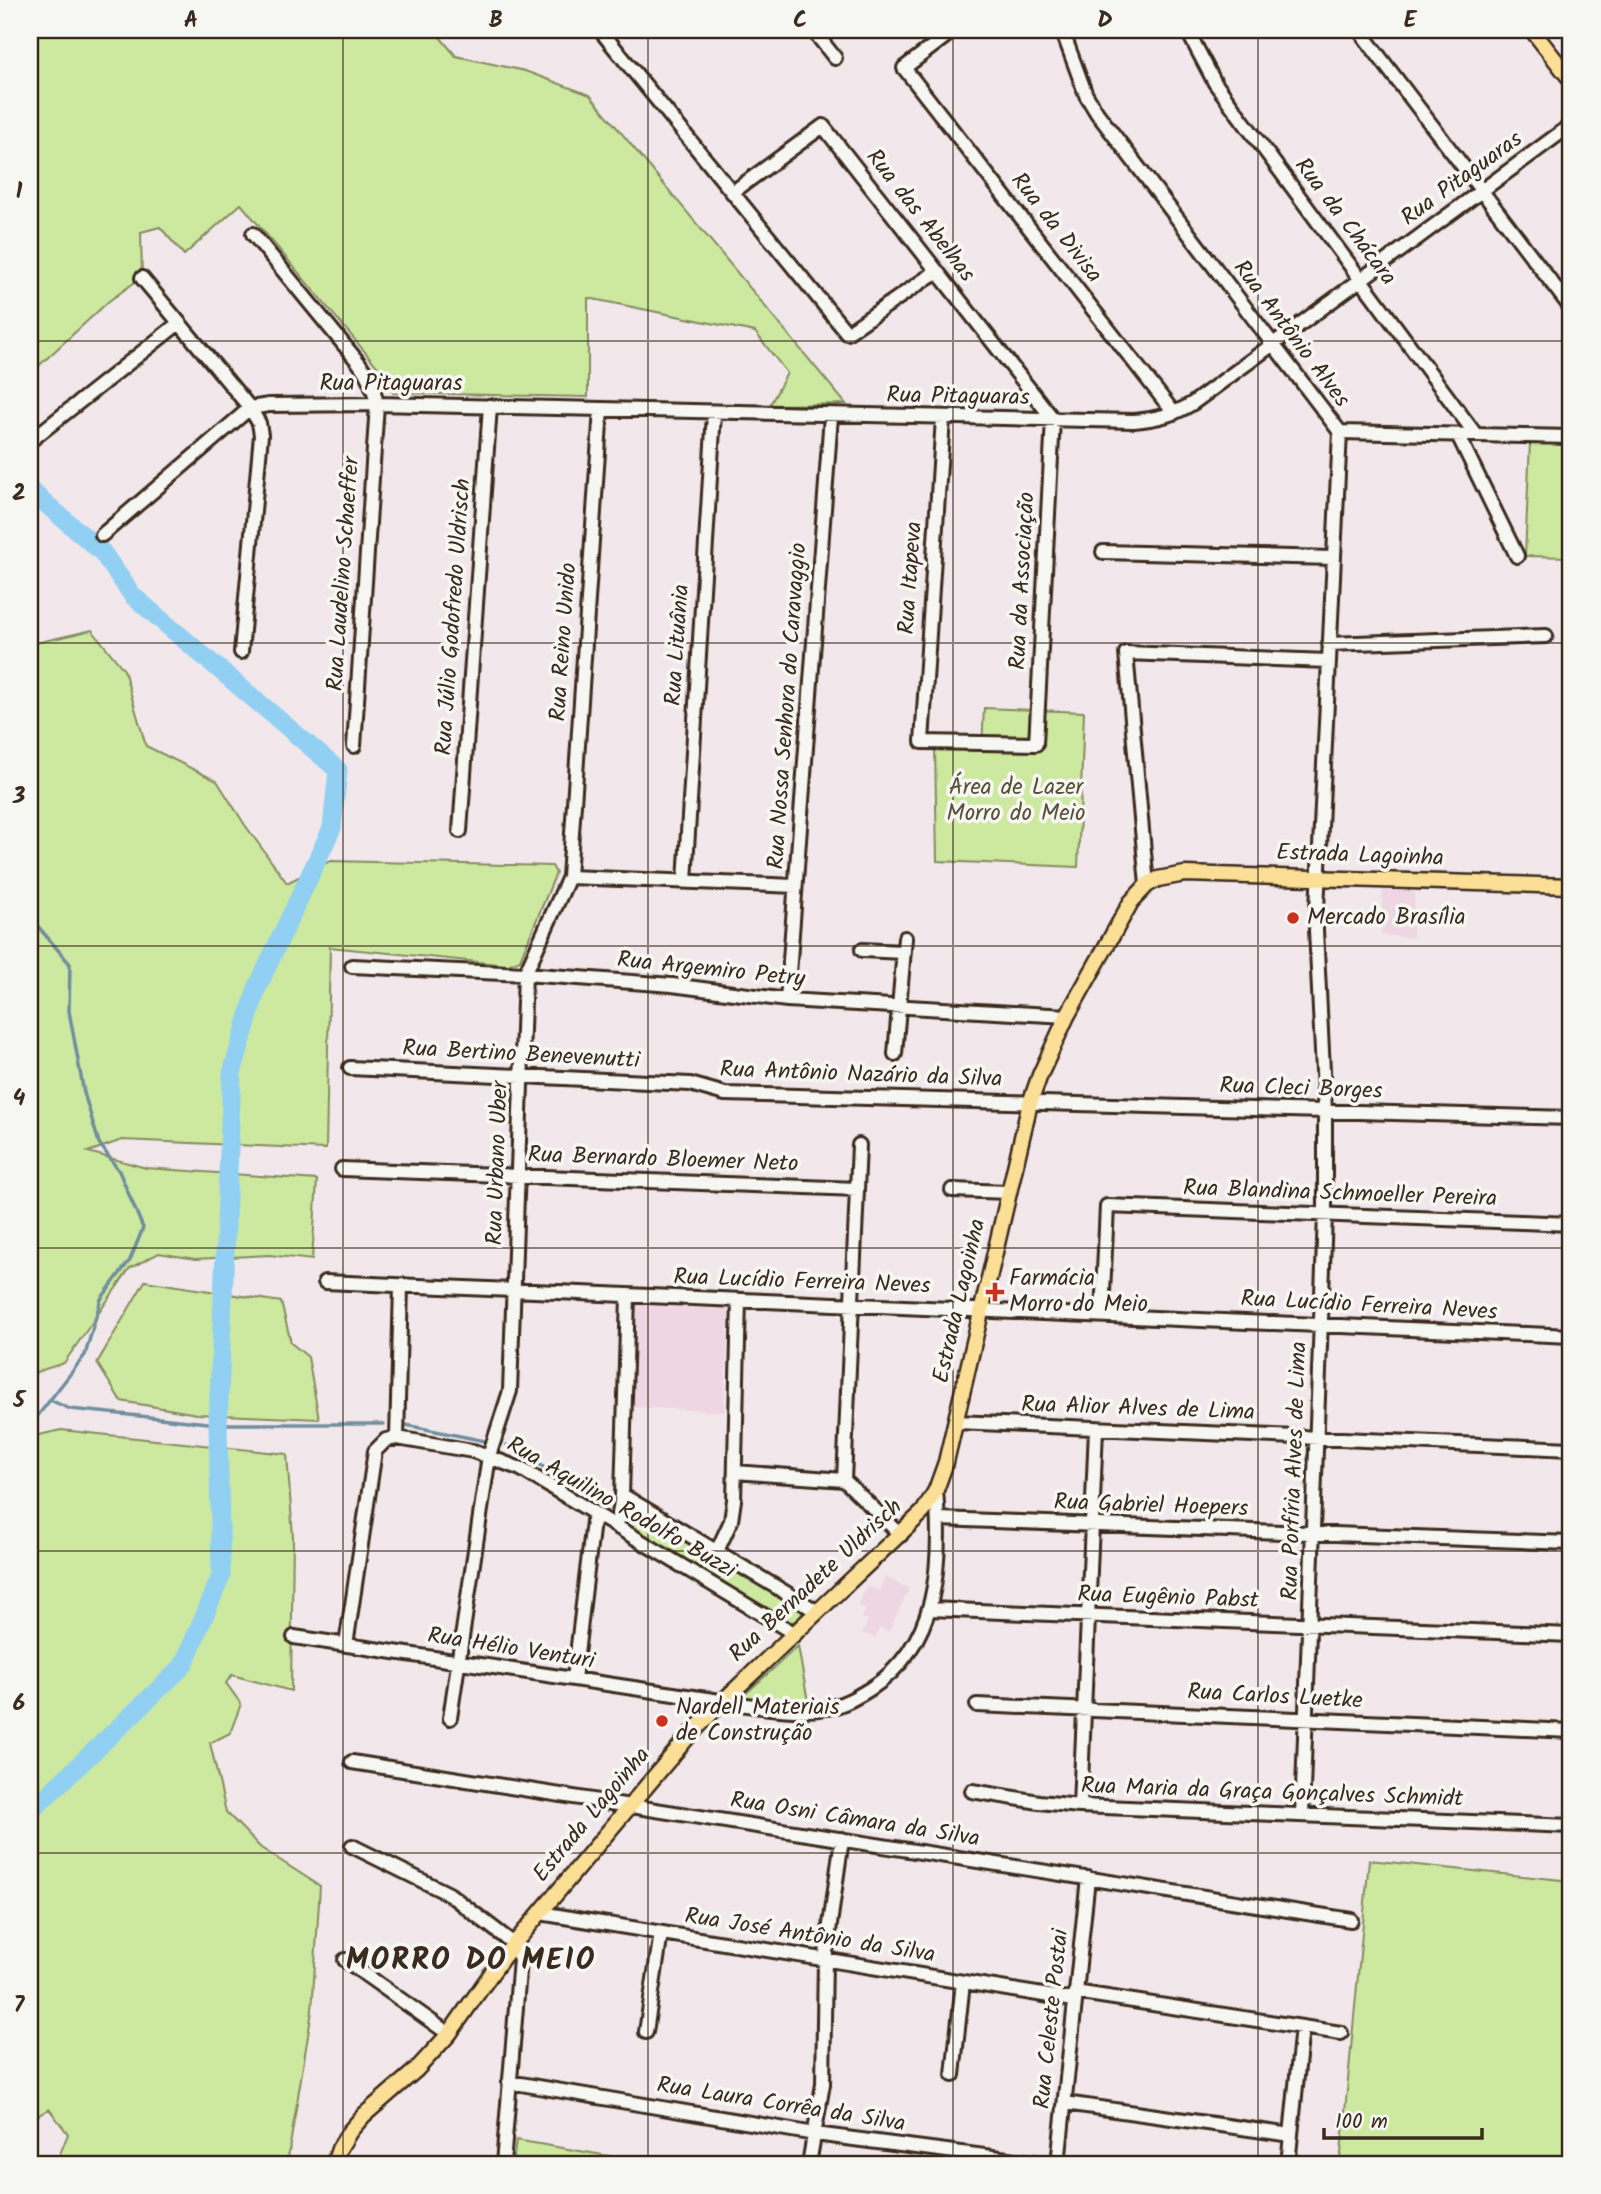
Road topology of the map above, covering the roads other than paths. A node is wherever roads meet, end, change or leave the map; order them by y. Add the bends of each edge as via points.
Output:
1 (600, 30) edge
2 (813, 30) edge
3 (1062, 30) edge
4 (1187, 30) edge
5 (1532, 30) edge
6 (951, 31) edge
7 (1365, 32) edge
8 (835, 58) dead end
9 (1571, 80) edge
10 (1571, 125) edge
11 (1481, 191) junction
12 (733, 192) junction
13 (253, 234) dead end
14 (937, 271) junction
15 (142, 278) dead end
16 (1361, 280) junction
17 (1571, 308) edge
18 (179, 323) junction
19 (1273, 345) junction
20 (377, 404) junction
21 (490, 406) junction
22 (250, 408) junction
23 (601, 409) junction
24 (714, 413) junction
25 (1174, 414) junction
26 (831, 416) junction
27 (943, 418) junction
28 (1053, 419) junction
29 (1340, 432) junction
30 (1458, 435) junction
31 (1476, 435) junction
32 (1571, 437) edge
33 (30, 441) edge
34 (102, 535) dead end
35 (1104, 552) dead end
36 (1517, 556) dead end
37 (1333, 558) junction
38 (1546, 636) dead end
39 (1329, 644) junction
40 (240, 652) dead end
41 (1328, 661) junction
42 (1035, 744) joint
43 (354, 746) dead end
44 (460, 831) dead end
45 (569, 877) junction
46 (1317, 877) junction
47 (685, 881) junction
48 (1147, 885) junction
49 (795, 886) junction
50 (1571, 886) edge
51 (905, 938) dead end
52 (862, 950) dead end
53 (904, 952) junction
54 (352, 967) dead end
55 (525, 974) junction
56 (787, 1000) junction
57 (899, 1006) junction
58 (1066, 1016) junction
59 (895, 1054) dead end
60 (350, 1068) dead end
61 (522, 1076) junction
62 (690, 1084) joint
63 (1030, 1103) junction
64 (1325, 1111) junction
65 (1571, 1118) edge
66 (859, 1145) dead end
67 (342, 1169) dead end
68 (518, 1176) junction
69 (857, 1189) junction
70 (952, 1190) dead end
71 (1009, 1192) junction
72 (1325, 1215) junction
73 (1571, 1224) edge
74 (325, 1282) dead end
75 (401, 1286) junction
76 (514, 1291) junction
77 (628, 1296) junction
78 (739, 1300) junction
79 (852, 1305) junction
80 (981, 1310) junction
81 (1102, 1315) junction
82 (1322, 1325) junction
83 (1571, 1336) edge
84 (956, 1422) junction
85 (1096, 1429) junction
86 (397, 1438) junction
87 (1317, 1438) junction
88 (1571, 1449) edge
89 (489, 1456) junction
90 (735, 1472) junction
91 (844, 1480) junction
92 (936, 1490) junction
93 (622, 1494) junction
94 (594, 1513) junction
95 (939, 1519) junction
96 (1092, 1525) junction
97 (617, 1527) junction
98 (1314, 1533) junction
99 (901, 1535) junction
100 (1571, 1543) edge
101 (717, 1552) junction
102 (930, 1609) junction
103 (818, 1612) junction
104 (1088, 1615) junction
105 (1310, 1624) junction
106 (795, 1634) junction
107 (1571, 1635) edge
108 (294, 1637) dead end
109 (346, 1645) junction
110 (459, 1662) junction
111 (574, 1679) junction
112 (722, 1702) junction
113 (977, 1705) dead end
114 (1084, 1709) junction
115 (450, 1718) dead end
116 (1307, 1719) junction
117 (1571, 1731) edge
118 (352, 1762) dead end
119 (972, 1790) dead end
120 (631, 1806) junction
121 (1080, 1806) junction
122 (1303, 1815) junction
123 (1571, 1826) edge
124 (842, 1839) junction
125 (352, 1846) dead end
126 (1088, 1878) junction
127 (540, 1913) junction
128 (1351, 1920) dead end
129 (661, 1933) junction
130 (514, 1944) junction
131 (345, 1960) dead end
132 (825, 1960) junction
133 (963, 1982) junction
134 (1075, 1996) junction
135 (1302, 2027) junction
136 (646, 2032) dead end
137 (1341, 2033) dead end
138 (449, 2034) junction
139 (953, 2075) dead end
140 (509, 2082) junction
141 (1065, 2102) junction
142 (815, 2134) junction
143 (1291, 2135) junction
144 (334, 2164) edge
145 (503, 2164) edge
146 (809, 2164) edge
147 (1047, 2164) edge
148 (1058, 2164) edge
149 (1288, 2164) edge

1 - 12 street
2 - 8 street
3 - 19 street, Rua Antônio Alves via 1094,109
4 - 16 street, Rua da Chácara via 1215,83
5 - 9 main road
6 - 25 street, Rua da Divisa via 904,68
7 - 11 street
10 - 11 street, Rua Pitaguaras
11 - 16 street, Rua Pitaguaras
11 - 17 street
12 - 14 street via 847,333
12 - 14 street, Rua das Abelhas via 823,126
13 - 20 street via 365,371
14 - 28 street, Rua das Abelhas
15 - 18 street
16 - 19 street, Rua Pitaguaras
16 - 31 street, Rua da Chácara
18 - 22 street
18 - 33 street
19 - 25 street, Rua Pitaguaras
19 - 29 street, Rua Antônio Alves
20 - 21 street, Rua Pitaguaras
20 - 22 street, Rua Pitaguaras
20 - 43 street, Rua Laudelino Schaeffer
21 - 23 street, Rua Pitaguaras
21 - 44 street, Rua Júlio Godofredo Uldrisch
22 - 34 street
22 - 40 street via 261,435
23 - 24 street, Rua Pitaguaras
23 - 45 street, Rua Reino Unido
24 - 26 street, Rua Pitaguaras
24 - 47 street, Rua Lituânia
25 - 28 street, Rua Pitaguaras via 1134,421
26 - 27 street, Rua Pitaguaras
26 - 49 street, Rua Nossa Senhora do Caravaggio
27 - 28 street, Rua Pitaguaras
27 - 42 street, Rua Itapeva via 922,742
28 - 42 street, Rua da Associação
29 - 30 street
29 - 37 street, Rua Antônio Alves
30 - 31 street
30 - 36 street
31 - 32 street
35 - 37 street
37 - 39 street, Rua Antônio Alves
38 - 39 street
39 - 41 street, Rua Antônio Alves
41 - 46 street, Rua Antônio Alves
41 - 48 street via 1126,653
45 - 47 street
45 - 55 street, Rua Urbano Uber
46 - 48 main road, Estrada Lagoinha via 1185,874
46 - 50 main road, Estrada Lagoinha
46 - 64 street, Rua Porfíria Alves de Lima
47 - 49 street
48 - 58 main road, Estrada Lagoinha via 1123,913
49 - 56 street, Rua Nossa Senhora do Caravaggio
51 - 53 street
52 - 53 street
53 - 57 street
54 - 55 street, Rua Argemiro Petry
55 - 56 street, Rua Argemiro Petry via 672,985
55 - 61 street, Rua Urbano Uber
56 - 57 street, Rua Argemiro Petry
57 - 58 street, Rua Argemiro Petry
57 - 59 street
58 - 63 main road, Estrada Lagoinha
60 - 61 street, Rua Bertino Benevenutti
61 - 62 street, Rua Bertino Benevenutti
61 - 68 street, Rua Urbano Uber
62 - 63 street, Rua Antônio Nazário da Silva via 725,1094
63 - 64 street, Rua Cleci Borges
63 - 71 main road, Estrada Lagoinha
64 - 65 street, Rua Cleci Borges
64 - 72 street, Rua Porfíria Alves de Lima
66 - 69 street
67 - 68 street, Rua Bernardo Bloemer Neto
68 - 69 street, Rua Bernardo Bloemer Neto
68 - 76 street, Rua Urbano Uber
69 - 79 street
70 - 71 street
71 - 80 main road, Estrada Lagoinha
72 - 73 street, Rua Blandina Schmoeller Pereira
72 - 81 street, Rua Blandina Schmoeller Pereira via 1107,1206
72 - 82 street, Rua Porfíria Alves de Lima
74 - 75 street, Rua Lucídio Ferreira Neves
75 - 76 street, Rua Lucídio Ferreira Neves
75 - 86 street
76 - 77 street, Rua Lucídio Ferreira Neves
76 - 89 street, Rua Urbano Uber via 510,1391
77 - 78 street, Rua Lucídio Ferreira Neves
77 - 93 street
78 - 79 street, Rua Lucídio Ferreira Neves
78 - 90 street
79 - 80 street, Rua Lucídio Ferreira Neves
79 - 91 street
80 - 81 street, Rua Lucídio Ferreira Neves
80 - 84 main road, Estrada Lagoinha
81 - 82 street, Rua Lucídio Ferreira Neves
82 - 83 street, Rua Lucídio Ferreira Neves
82 - 87 street, Rua Porfíria Alves de Lima
84 - 85 street, Rua Alior Alves de Lima
84 - 92 main road, Estrada Lagoinha
85 - 87 street, Rua Alior Alves de Lima
85 - 96 street
86 - 89 street, Rua Aquilino Rodolfo Buzzi
86 - 109 street via 386,1440 375,1451
87 - 88 street, Rua Alior Alves de Lima
87 - 98 street, Rua Porfíria Alves de Lima
89 - 94 street, Rua Aquilino Rodolfo Buzzi via 521,1469
89 - 110 street, Rua Urbano Uber
90 - 91 street
90 - 101 street via 731,1521
91 - 99 street
92 - 95 street, Estrada Lagoinha
92 - 99 main road, Rua Bernadete Uldrisch
93 - 97 street
93 - 101 street
94 - 97 street, Rua Aquilino Rodolfo Buzzi
94 - 111 street
95 - 96 street, Rua Gabriel Hoepers
95 - 102 street, Estrada Lagoinha
96 - 98 street, Rua Gabriel Hoepers
96 - 104 street
97 - 106 street, Rua Aquilino Rodolfo Buzzi
98 - 100 street, Rua Gabriel Hoepers
98 - 105 street, Rua Porfíria Alves de Lima
99 - 103 main road, Rua Bernadete Uldrisch
101 - 103 street
102 - 104 street, Rua Eugênio Pabst
102 - 112 street, Estrada Lagoinha via 902,1661 846,1703 813,1710
103 - 106 main road, Rua Bernadete Uldrisch
104 - 105 street, Rua Eugênio Pabst
104 - 114 street
105 - 107 street, Rua Eugênio Pabst
105 - 116 street, Rua Porfíria Alves de Lima
106 - 112 main road, Rua Bernadete Uldrisch
108 - 109 street, Rua Hélio Venturi
109 - 110 street, Rua Hélio Venturi
110 - 111 street, Rua Hélio Venturi
110 - 115 street, Rua Urbano Uber
111 - 112 street, Rua Hélio Venturi
112 - 120 main road, Estrada Lagoinha
113 - 114 street, Rua Carlos Luetke
114 - 116 street, Rua Carlos Luetke
114 - 121 street
116 - 117 street, Rua Carlos Luetke
116 - 122 street, Rua Porfíria Alves de Lima
118 - 120 street, Rua Osni Câmara da Silva
119 - 121 street, Rua Maria da Graça Gonçalves Schmidt
120 - 124 street, Rua Osni Câmara da Silva
120 - 127 main road, Estrada Lagoinha
121 - 122 street, Rua Maria da Graça Gonçalves Schmidt
122 - 123 street, Rua Maria da Graça Gonçalves Schmidt
124 - 126 street, Rua Osni Câmara da Silva
124 - 132 street
125 - 130 street via 449,1894
126 - 128 street, Rua Osni Câmara da Silva
126 - 134 street, Rua Celeste Postai
127 - 129 street, Rua José Antônio da Silva
127 - 130 main road, Estrada Lagoinha
129 - 132 street, Rua José Antônio da Silva
129 - 136 street
130 - 138 main road, Estrada Lagoinha
130 - 140 street via 520,1959
131 - 138 street
132 - 133 street, Rua José Antônio da Silva
132 - 142 street via 825,2068
133 - 134 street, Rua José Antônio da Silva
133 - 139 street
134 - 135 street, Rua José Antônio da Silva
134 - 141 street, Rua Celeste Postai
135 - 137 street, Rua José Antônio da Silva
135 - 143 street
138 - 144 main road, Estrada Lagoinha via 364,2115 350,2131
140 - 142 street, Rua Laura Corrêa da Silva
140 - 145 street
141 - 143 street
141 - 148 street, Rua Celeste Postai
142 - 146 street
142 - 147 street, Rua Laura Corrêa da Silva
143 - 149 street

